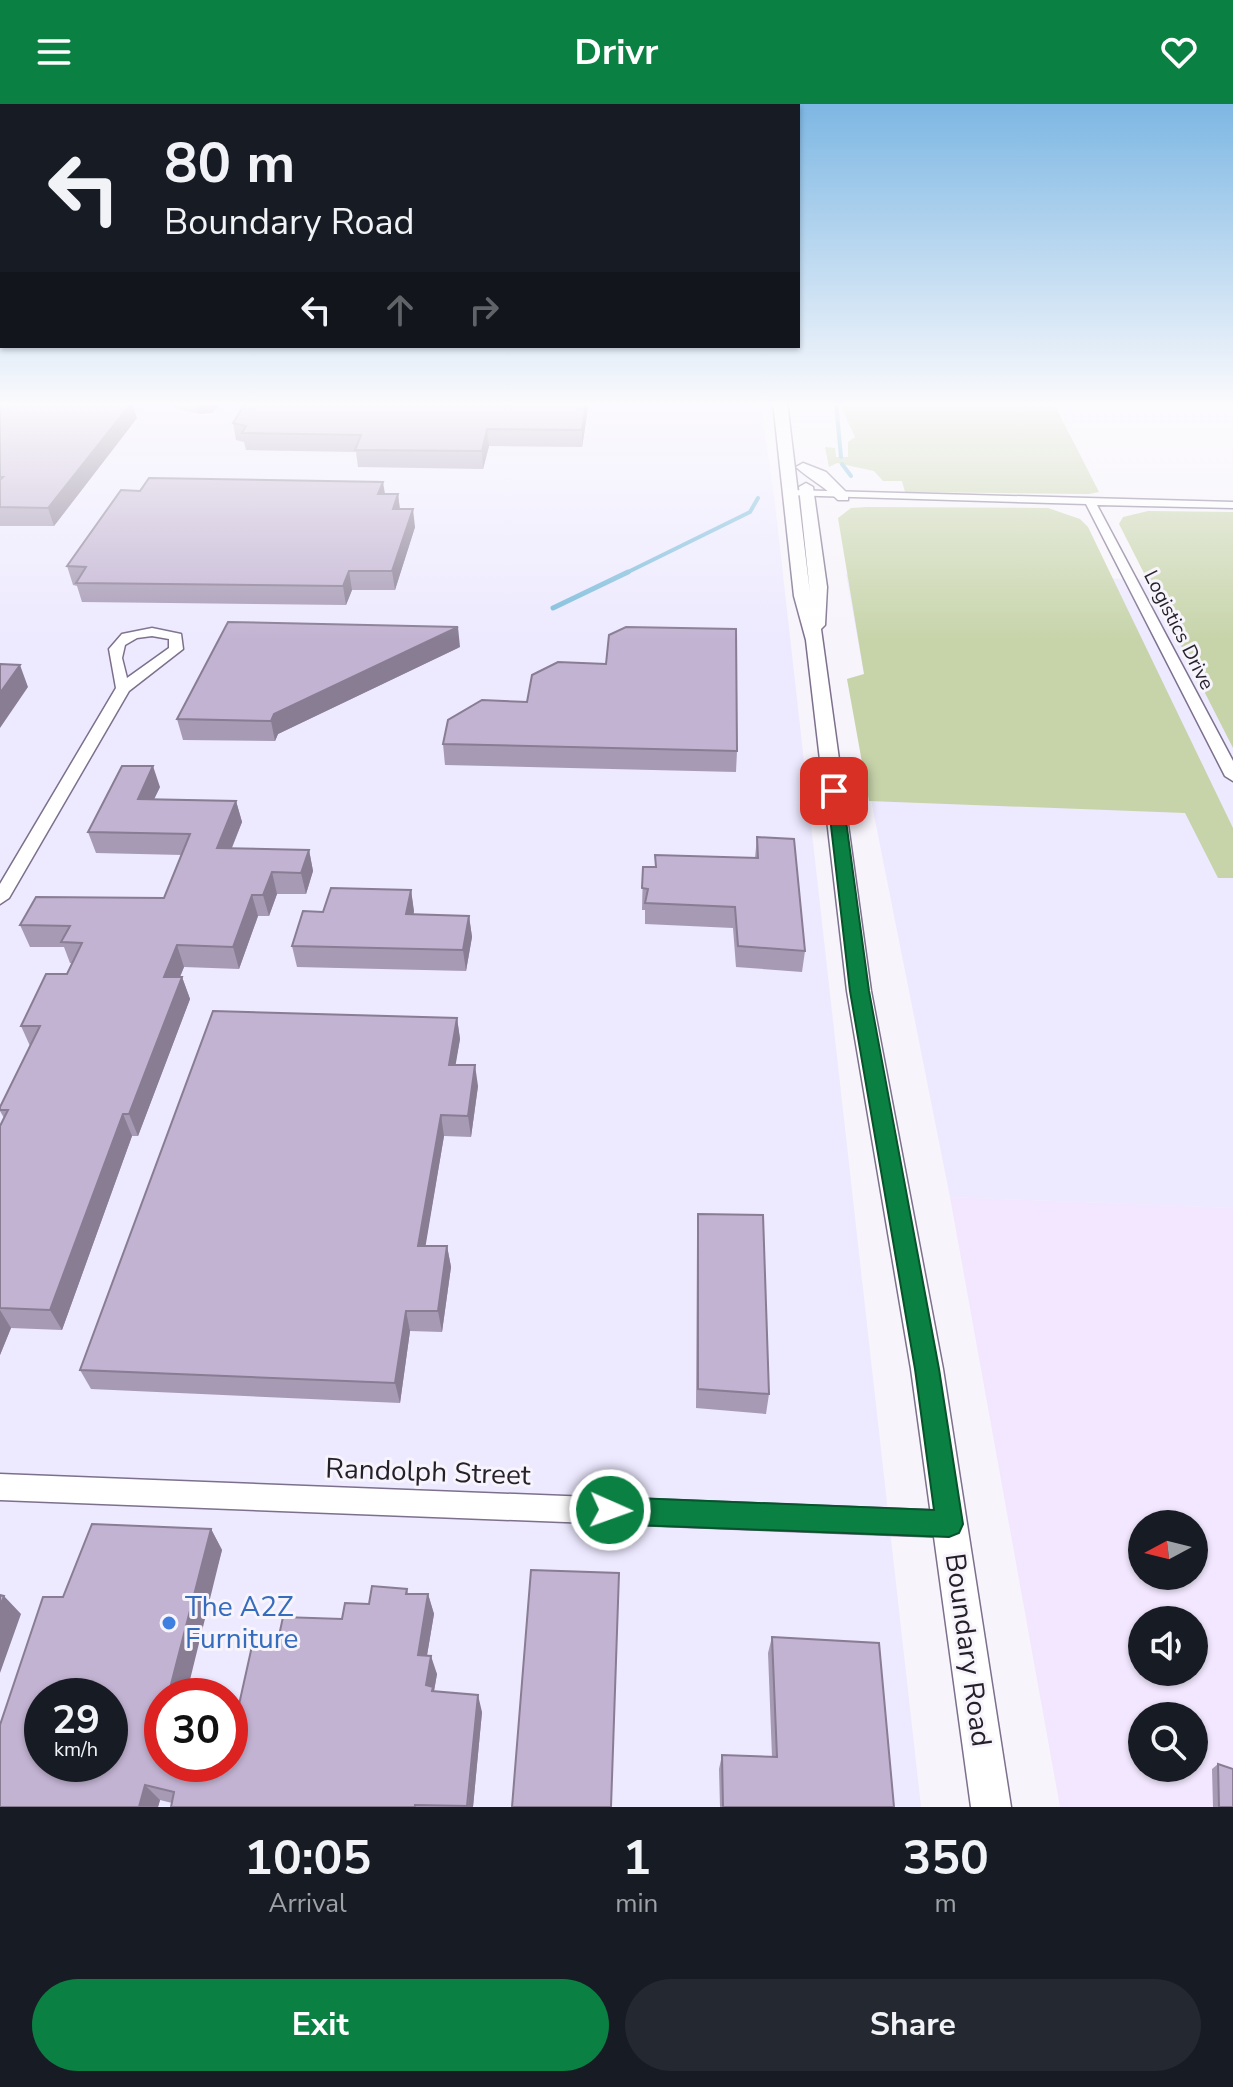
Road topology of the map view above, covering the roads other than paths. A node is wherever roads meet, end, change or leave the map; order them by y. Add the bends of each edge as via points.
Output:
1 (798, 481) edge
2 (803, 481) edge
3 (830, 481) edge
4 (850, 497) junction
5 (802, 500) junction
6 (1090, 502) junction
7 (1233, 505) edge
8 (815, 640) junction
9 (123, 688) junction
10 (1233, 776) edge
11 (0, 898) edge
12 (0, 1487) edge
13 (949, 1524) junction
14 (991, 1807) edge

1 - 5 main road, Boundary Road
2 - 5 main road, Boundary Road
3 - 4 main road
4 - 5 main road
4 - 6 street
5 - 8 main road, Boundary Road via 819,587
5 - 8 main road, Boundary Road via 802,596
6 - 7 street
6 - 10 street, Logistics Drive
8 - 13 main road, Boundary Road via 859,991 927,1369
9 - 9 street via 116,656 120,644 150,632 176,637 176,649
9 - 11 street
12 - 13 street, Randolph Street
13 - 14 main road, Boundary Road

